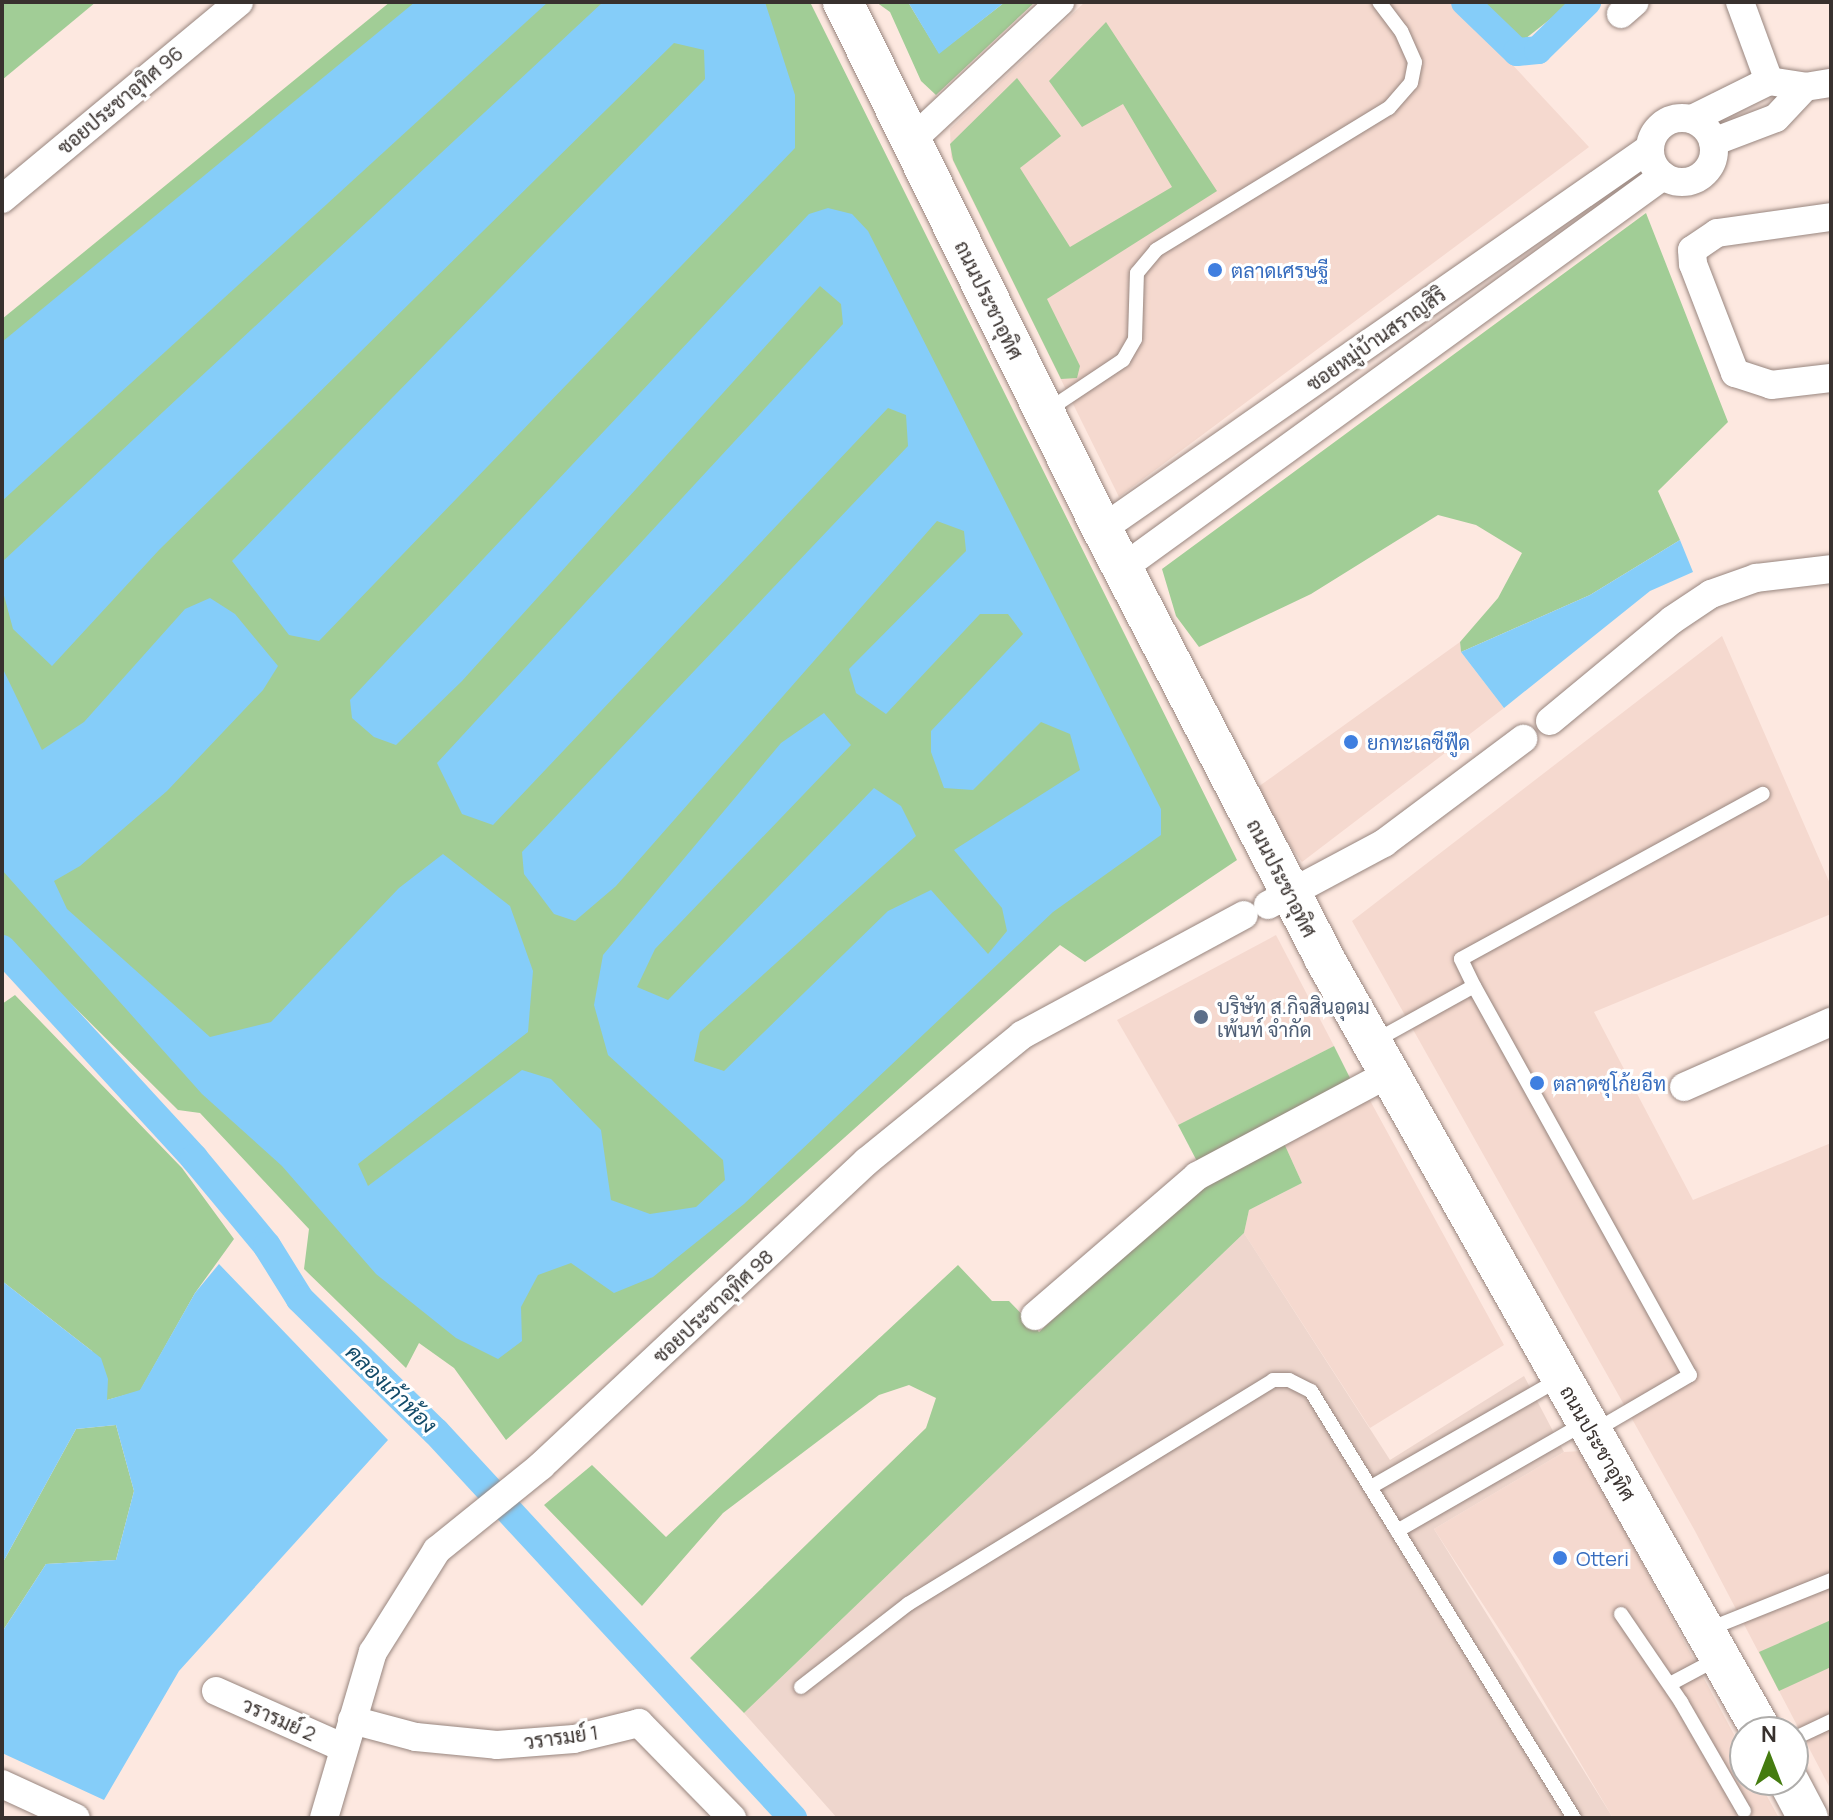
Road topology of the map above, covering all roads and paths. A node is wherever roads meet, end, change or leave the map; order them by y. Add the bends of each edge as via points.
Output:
1 (239, 2) edge
2 (843, 2) edge
3 (1060, 2) edge
4 (1379, 2) edge
5 (1740, 2) edge
6 (1769, 81) junction
7 (1818, 85) edge
8 (1692, 119) junction
9 (911, 141) junction
10 (1713, 142) junction
11 (1650, 148) junction
12 (1663, 176) junction
13 (2, 199) edge
14 (1831, 217) edge
15 (1831, 378) edge
16 (1045, 413) junction
17 (1102, 529) junction
18 (1124, 567) junction
19 (1831, 569) edge
20 (1550, 721) dead end
21 (1523, 739) dead end
22 (1763, 794) dead end
23 (1267, 904) junction
24 (1474, 986) junction
25 (1831, 1022) edge
26 (1382, 1058) junction
27 (1684, 1087) dead end
28 (1035, 1316) dead end
29 (1561, 1377) junction
30 (1590, 1427) junction
31 (1371, 1487) junction
32 (1397, 1531) junction
33 (1831, 1580) edge
34 (1621, 1614) dead end
35 (1712, 1644) junction
36 (1670, 1684) junction
37 (801, 1687) dead end
38 (216, 1691) dead end
39 (1753, 1716) edge
40 (352, 1720) junction
41 (1831, 1721) edge
42 (1809, 1731) edge
43 (342, 1747) junction
44 (2, 1784) edge
45 (1796, 1796) edge
46 (1744, 1811) dead end
47 (76, 1818) edge
48 (324, 1818) edge
49 (732, 1818) edge
50 (1574, 1818) edge
51 (1808, 1818) edge

1 - 13 street, ซอยประชาอุทิศ 96
2 - 9 main road, ถนนประชาอุทิศ
3 - 9 street
4 - 16 lane via 1415,62 1411,83 1389,108 1156,250 1137,273 1135,339 1123,360
5 - 6 street
6 - 7 street
6 - 8 street, ซอยหมู่บ้านสราญสิริ
7 - 10 street via 1776,118
8 - 10 street
8 - 11 street, ซอยหมู่บ้านสราญสิริ via 1665,124
9 - 16 main road, ถนนประชาอุทิศ
10 - 12 street via 1712,162 1699,177 1680,182
11 - 12 street
11 - 17 street, ซอยหมู่บ้านสราญสิริ
12 - 18 street, ซอยหมู่บ้านสราญสิริ
14 - 15 street via 1717,233 1692,250 1735,373 1771,385
16 - 17 main road, ถนนประชาอุทิศ
17 - 18 main road, ถนนประชาอุทิศ
18 - 23 main road, ถนนประชาอุทิศ
19 - 20 street via 1756,578 1711,594
21 - 23 street, ซอยประชาอุทิศ 98 via 1384,843
22 - 24 lane via 1461,959
23 - 26 main road, ถนนประชาอุทิศ
23 - 40 street, ซอยประชาอุทิศ 98 via 1009,1045 867,1161 541,1466 459,1530 404,1597 373,1652
24 - 26 lane
24 - 30 lane via 1690,1375
25 - 27 street
26 - 28 street via 1197,1176
26 - 29 main road, ถนนประชาอุทิศ
29 - 30 main road, ถนนประชาอุทิศ
29 - 31 lane
30 - 32 lane
30 - 35 main road, ถนนประชาอุทิศ
31 - 32 lane
31 - 37 lane via 1311,1391 1289,1380 1273,1380 908,1604
32 - 50 lane
33 - 35 lane
34 - 36 lane
35 - 36 lane
35 - 39 main road, ถนนประชาอุทิศ
36 - 46 lane
38 - 43 street, วรารมย์ 2
40 - 43 street, ซอยประชาอุทิศ 98
40 - 49 street, วรารมย์ 1 via 416,1737 497,1745 574,1739 639,1723
41 - 42 lane
43 - 48 street, ซอยประชาอุทิศ 98
44 - 47 street
45 - 51 main road

